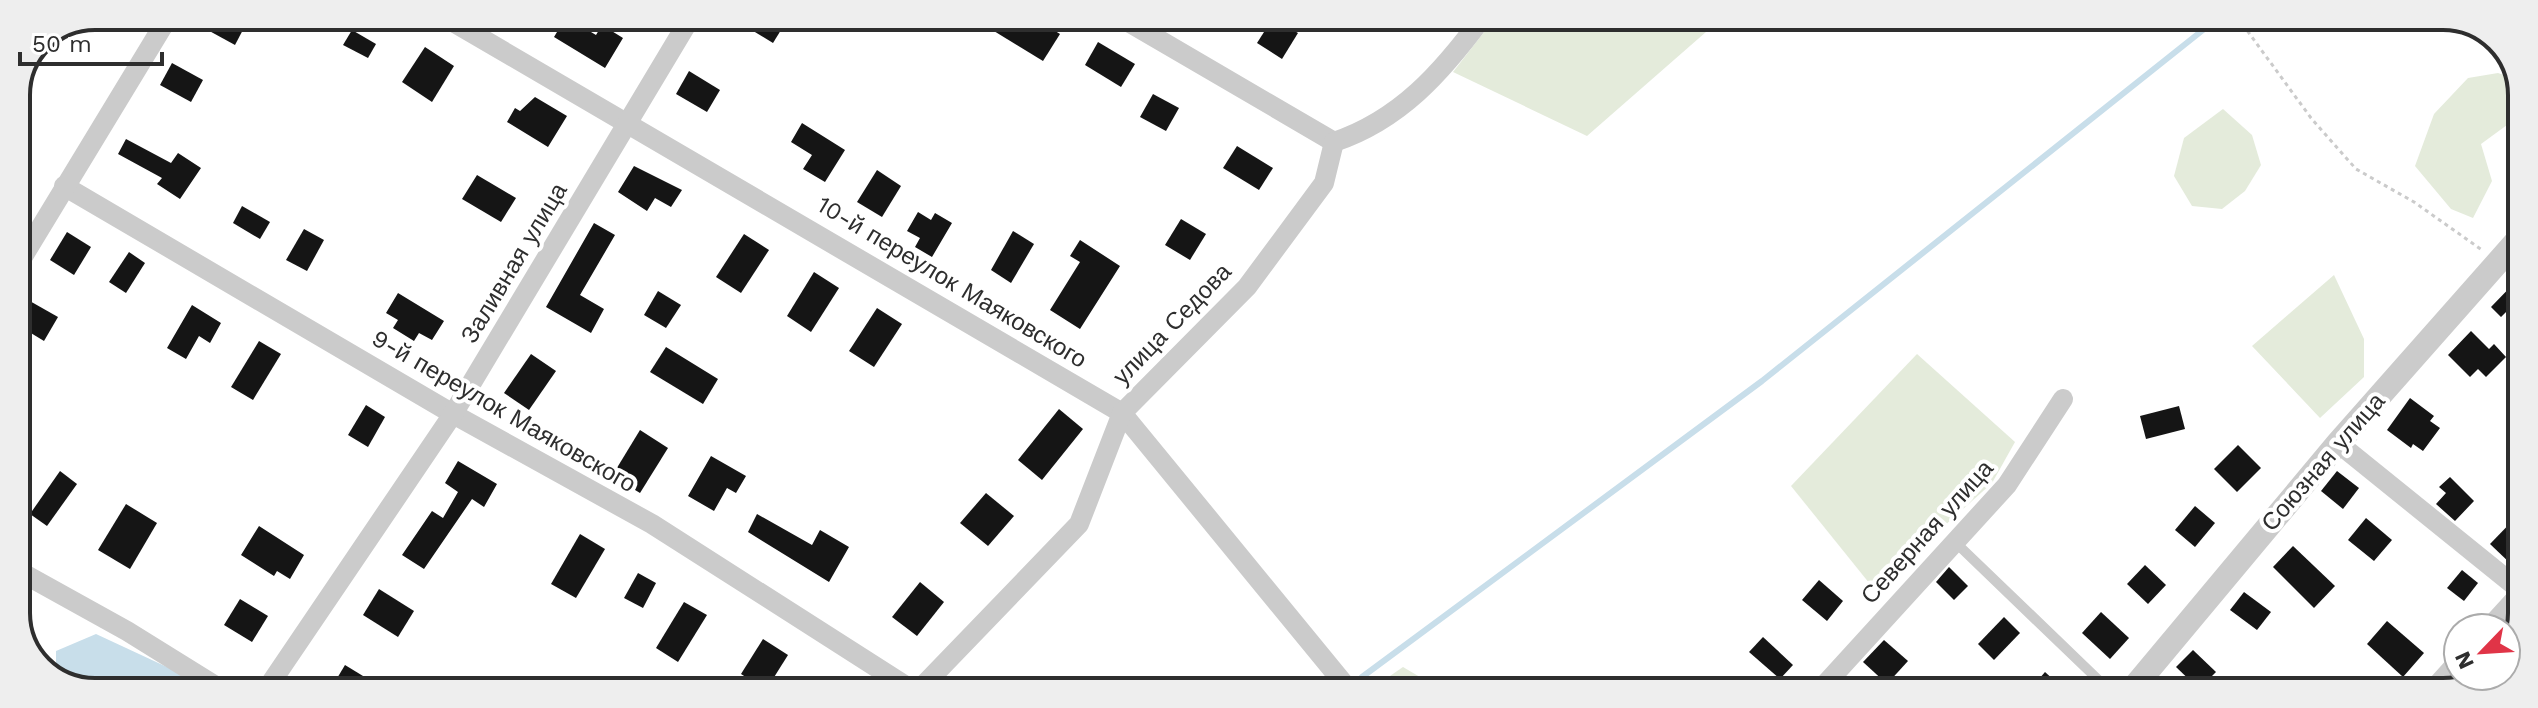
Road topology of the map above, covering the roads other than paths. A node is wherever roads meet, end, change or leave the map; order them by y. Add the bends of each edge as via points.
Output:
1 (160, 30) edge
2 (468, 30) edge
3 (683, 30) edge
4 (1142, 30) edge
5 (1473, 30) edge
6 (629, 122) junction
7 (1334, 142) junction
8 (64, 186) junction
9 (30, 244) edge
10 (2508, 251) edge
11 (2063, 399) dead end
12 (1122, 413) junction
13 (453, 414) junction
14 (2338, 443) junction
15 (1954, 541) junction
16 (30, 577) edge
17 (2508, 582) edge
18 (203, 678) edge
19 (274, 678) edge
20 (893, 678) edge
21 (931, 678) edge
22 (1339, 678) edge
23 (1831, 678) edge
24 (2096, 678) edge
25 (2142, 678) edge

1 - 8 street
2 - 6 street, 10-й переулок Маяковского
3 - 6 street, Заливная улица
4 - 7 street
5 - 7 street via 1449,63 1403,107
6 - 12 street, 10-й переулок Маяковского
6 - 13 street, Заливная улица
7 - 12 street, улица Седова via 1324,183 1247,287
8 - 9 street
8 - 13 street, 9-й переулок Маяковского
10 - 14 street, Союзная улица
11 - 15 street, Северная улица via 2007,485
12 - 21 street, улица Седова via 1079,524
12 - 22 street, 10-й переулок Маяковского
13 - 19 street, Заливная улица
13 - 20 street, 9-й переулок Маяковского via 652,524
14 - 17 street
14 - 25 street, Союзная улица
15 - 23 street, Северная улица
15 - 24 lane
16 - 18 street

